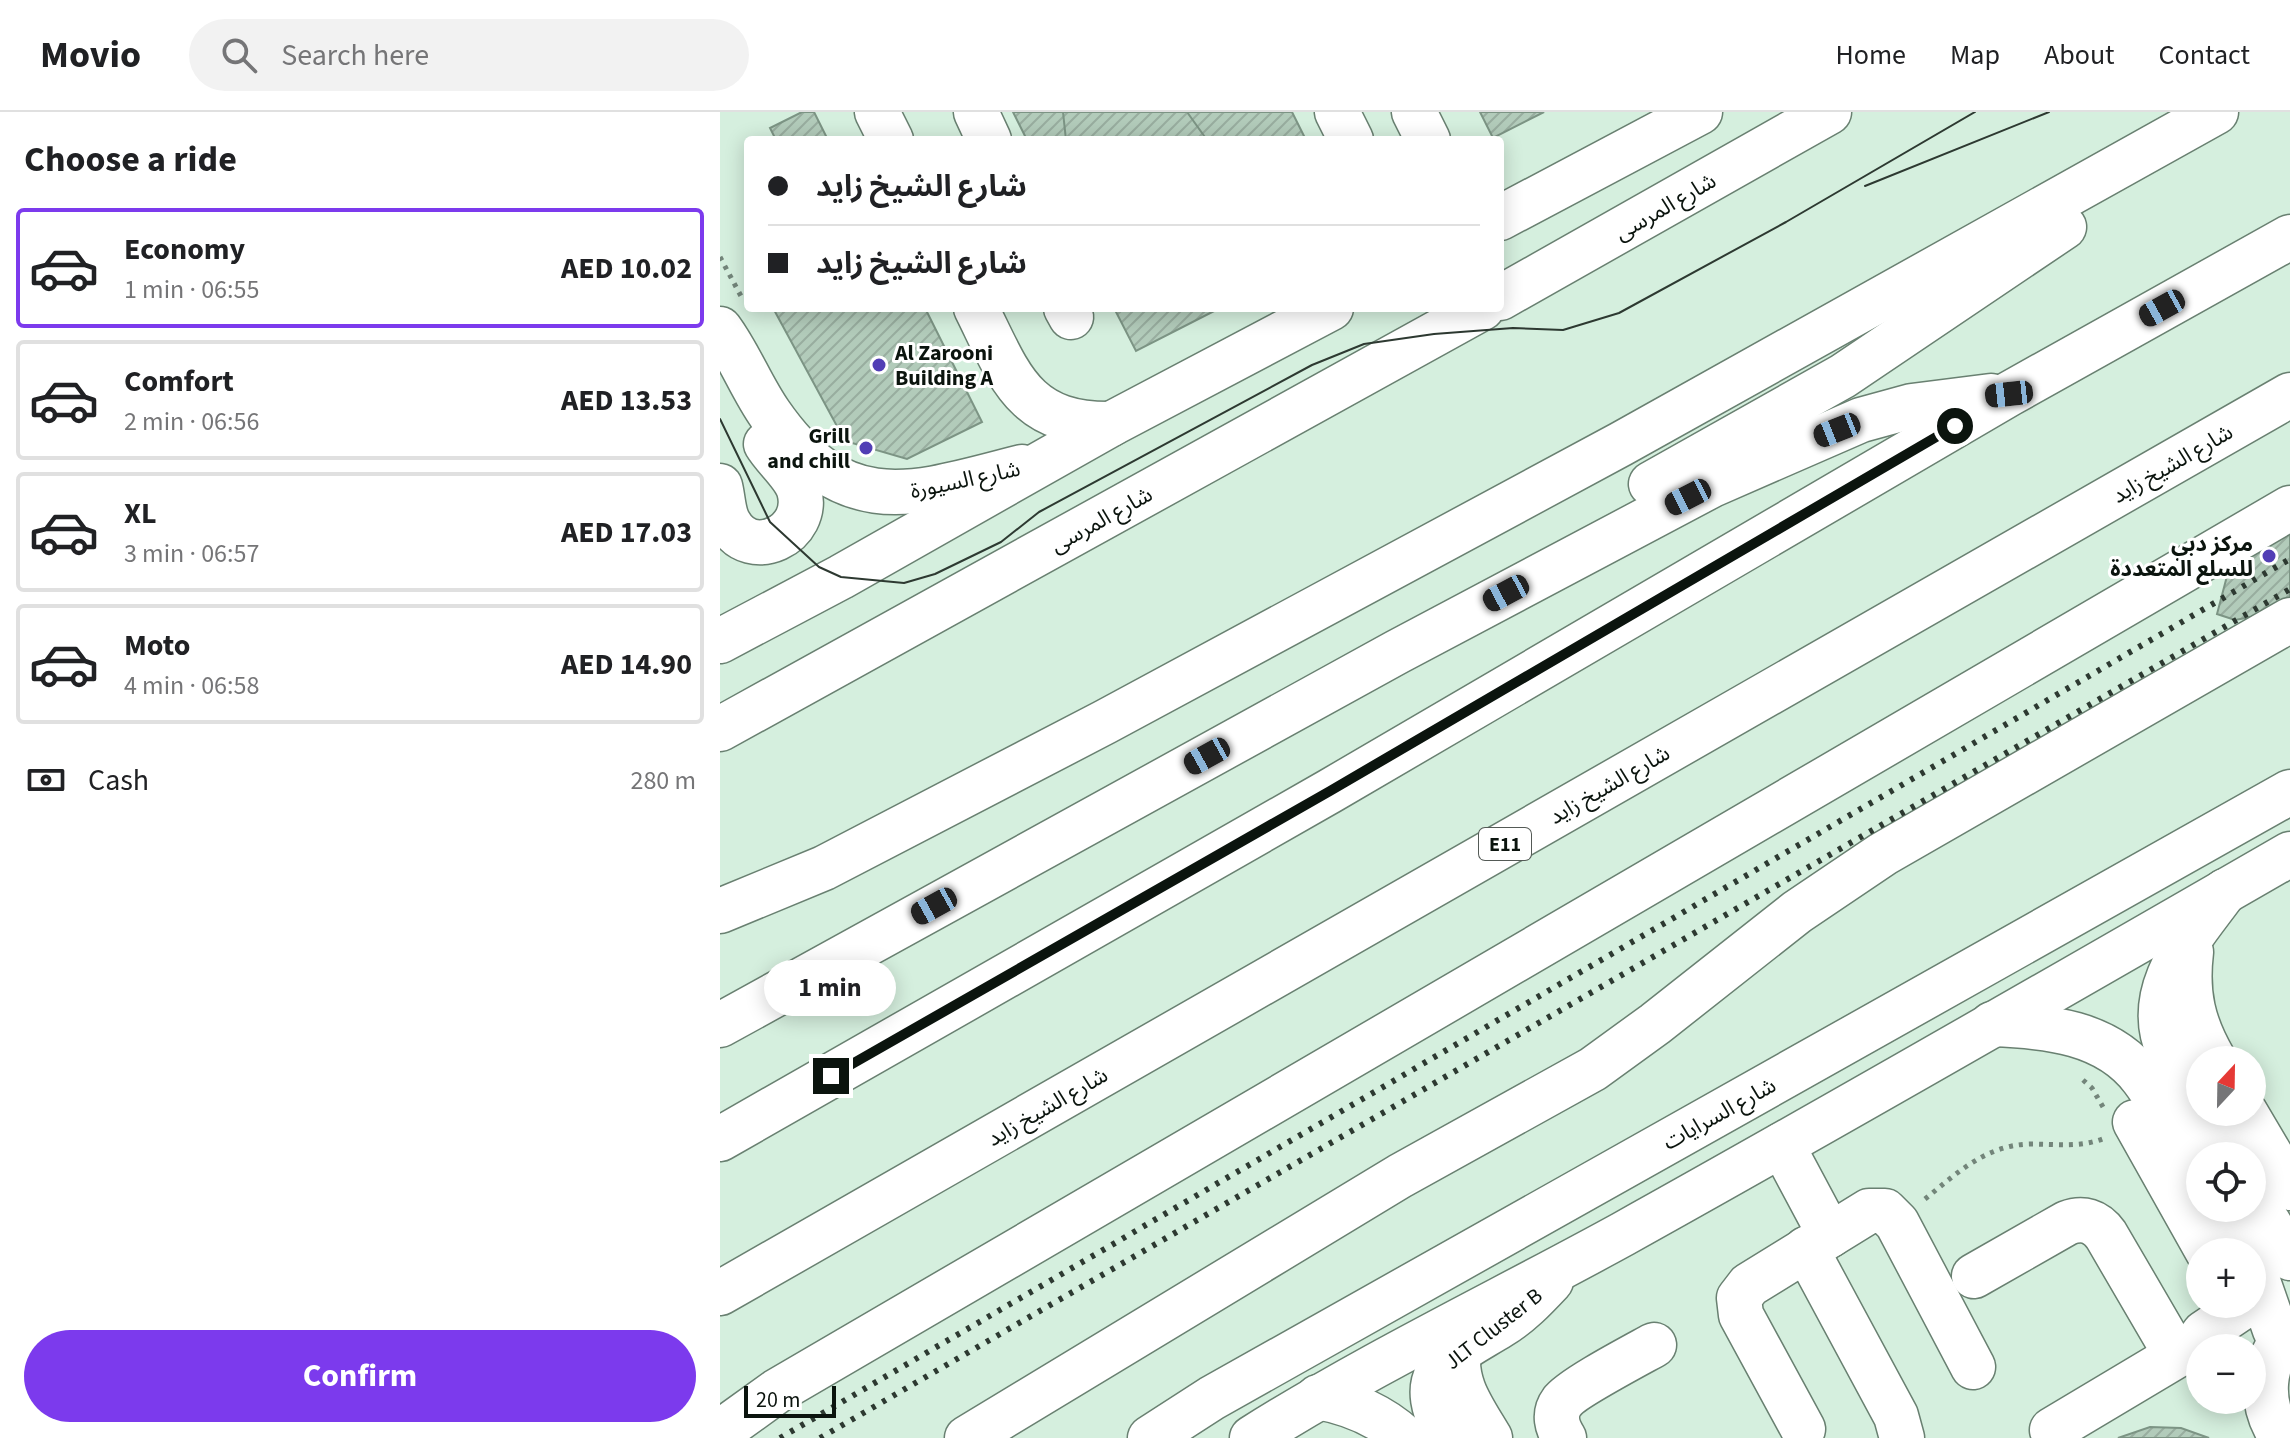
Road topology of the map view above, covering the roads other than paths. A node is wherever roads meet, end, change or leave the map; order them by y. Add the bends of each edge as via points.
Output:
1 (877, 112) edge
2 (976, 112) edge
3 (1337, 112) edge
4 (1414, 112) edge
5 (1700, 112) edge
6 (1829, 112) edge
7 (2216, 112) edge
8 (889, 136) edge
9 (987, 136) edge
10 (1349, 136) edge
11 (1426, 136) edge
12 (2138, 157) junction
13 (1504, 216) edge
14 (2290, 237) edge
15 (1504, 296) edge
16 (978, 312) edge
17 (1323, 312) edge
18 (1475, 312) edge
19 (734, 320) edge
20 (720, 356) edge
21 (2009, 394) junction
22 (2290, 395) edge
23 (1111, 424) junction
24 (1048, 460) junction
25 (720, 486) edge
26 (2290, 508) edge
27 (2290, 620) edge
28 (720, 641) edge
29 (1397, 652) junction
30 (720, 729) edge
31 (2290, 792) edge
32 (2290, 854) edge
33 (2225, 891) junction
34 (720, 911) edge
35 (2193, 935) junction
36 (728, 1019) edge
37 (1992, 1024) junction
38 (2207, 1046) edge
39 (2123, 1059) junction
40 (2186, 1083) edge
41 (2248, 1126) edge
42 (720, 1139) edge
43 (1782, 1145) junction
44 (2169, 1178) edge
45 (2290, 1188) edge
46 (2201, 1235) edge
47 (1818, 1242) junction
48 (1974, 1276) dead end
49 (720, 1293) edge
50 (1391, 1298) junction
51 (2218, 1318) edge
52 (2206, 1334) edge
53 (2223, 1334) edge
54 (1654, 1345) dead end
55 (1438, 1346) junction
56 (1973, 1367) dead end
57 (2186, 1374) edge
58 (1318, 1397) junction
59 (2266, 1403) edge
60 (1803, 1429) dead end
61 (2052, 1430) dead end
62 (1389, 1431) edge
63 (720, 1432) edge
64 (1483, 1434) edge
65 (967, 1438) edge
66 (1150, 1438) edge
67 (1252, 1438) edge
68 (1564, 1438) edge
69 (1902, 1438) edge
70 (2282, 1438) edge

1 - 8 main road
2 - 9 main road
3 - 10 main road
4 - 11 main road
5 - 13 main road
6 - 15 main road, شارع المرسى
7 - 12 main road
12 - 29 main road via 2067,225 1891,344 1794,405 1576,526
12 - 34 main road via 1105,722 824,868
14 - 21 main road
16 - 23 main road via 1012,379 1033,403 1057,417
17 - 23 main road
18 - 30 main road, شارع المرسى
19 - 24 main road, شارع السيورة via 768,412 792,444 840,480 896,494 929,491
20 - 25 main road via 752,423 798,486 802,504 797,522 770,542 740,535 729,523
21 - 29 main road via 1912,406 1812,439 1664,509
21 - 42 main road via 1344,783
22 - 49 main road, شارع الشيخ زايد / E11
23 - 24 main road
24 - 28 main road
26 - 63 main road via 777,1391
27 - 65 main road via 1883,854 1797,912 1593,1069 1400,1176
29 - 36 main road
31 - 50 main road, شارع السرايات
32 - 33 main road
33 - 35 main road
33 - 37 main road
35 - 38 main road via 2188,995
35 - 40 main road via 2168,975 2161,998 2170,1055
37 - 39 main road via 2053,1028 2081,1036
37 - 43 main road
39 - 44 main road via 2143,1079
39 - 44 main road via 2126,1127
41 - 45 main road
43 - 47 main road
43 - 55 main road via 1563,1267
44 - 46 main road
47 - 56 main road via 1869,1211 1885,1211 1897,1223
47 - 60 main road via 1749,1285 1738,1307
47 - 69 main road
48 - 53 main road via 2067,1223 2093,1222
50 - 55 main road
50 - 66 main road, شارع السرايات
51 - 52 main road
54 - 68 main road via 1568,1396 1557,1412
55 - 58 main road
55 - 64 main road, JLT Cluster B via 1445,1359 1432,1391 1433,1408
57 - 61 main road
58 - 62 main road via 1360,1408
58 - 67 main road
59 - 70 main road

